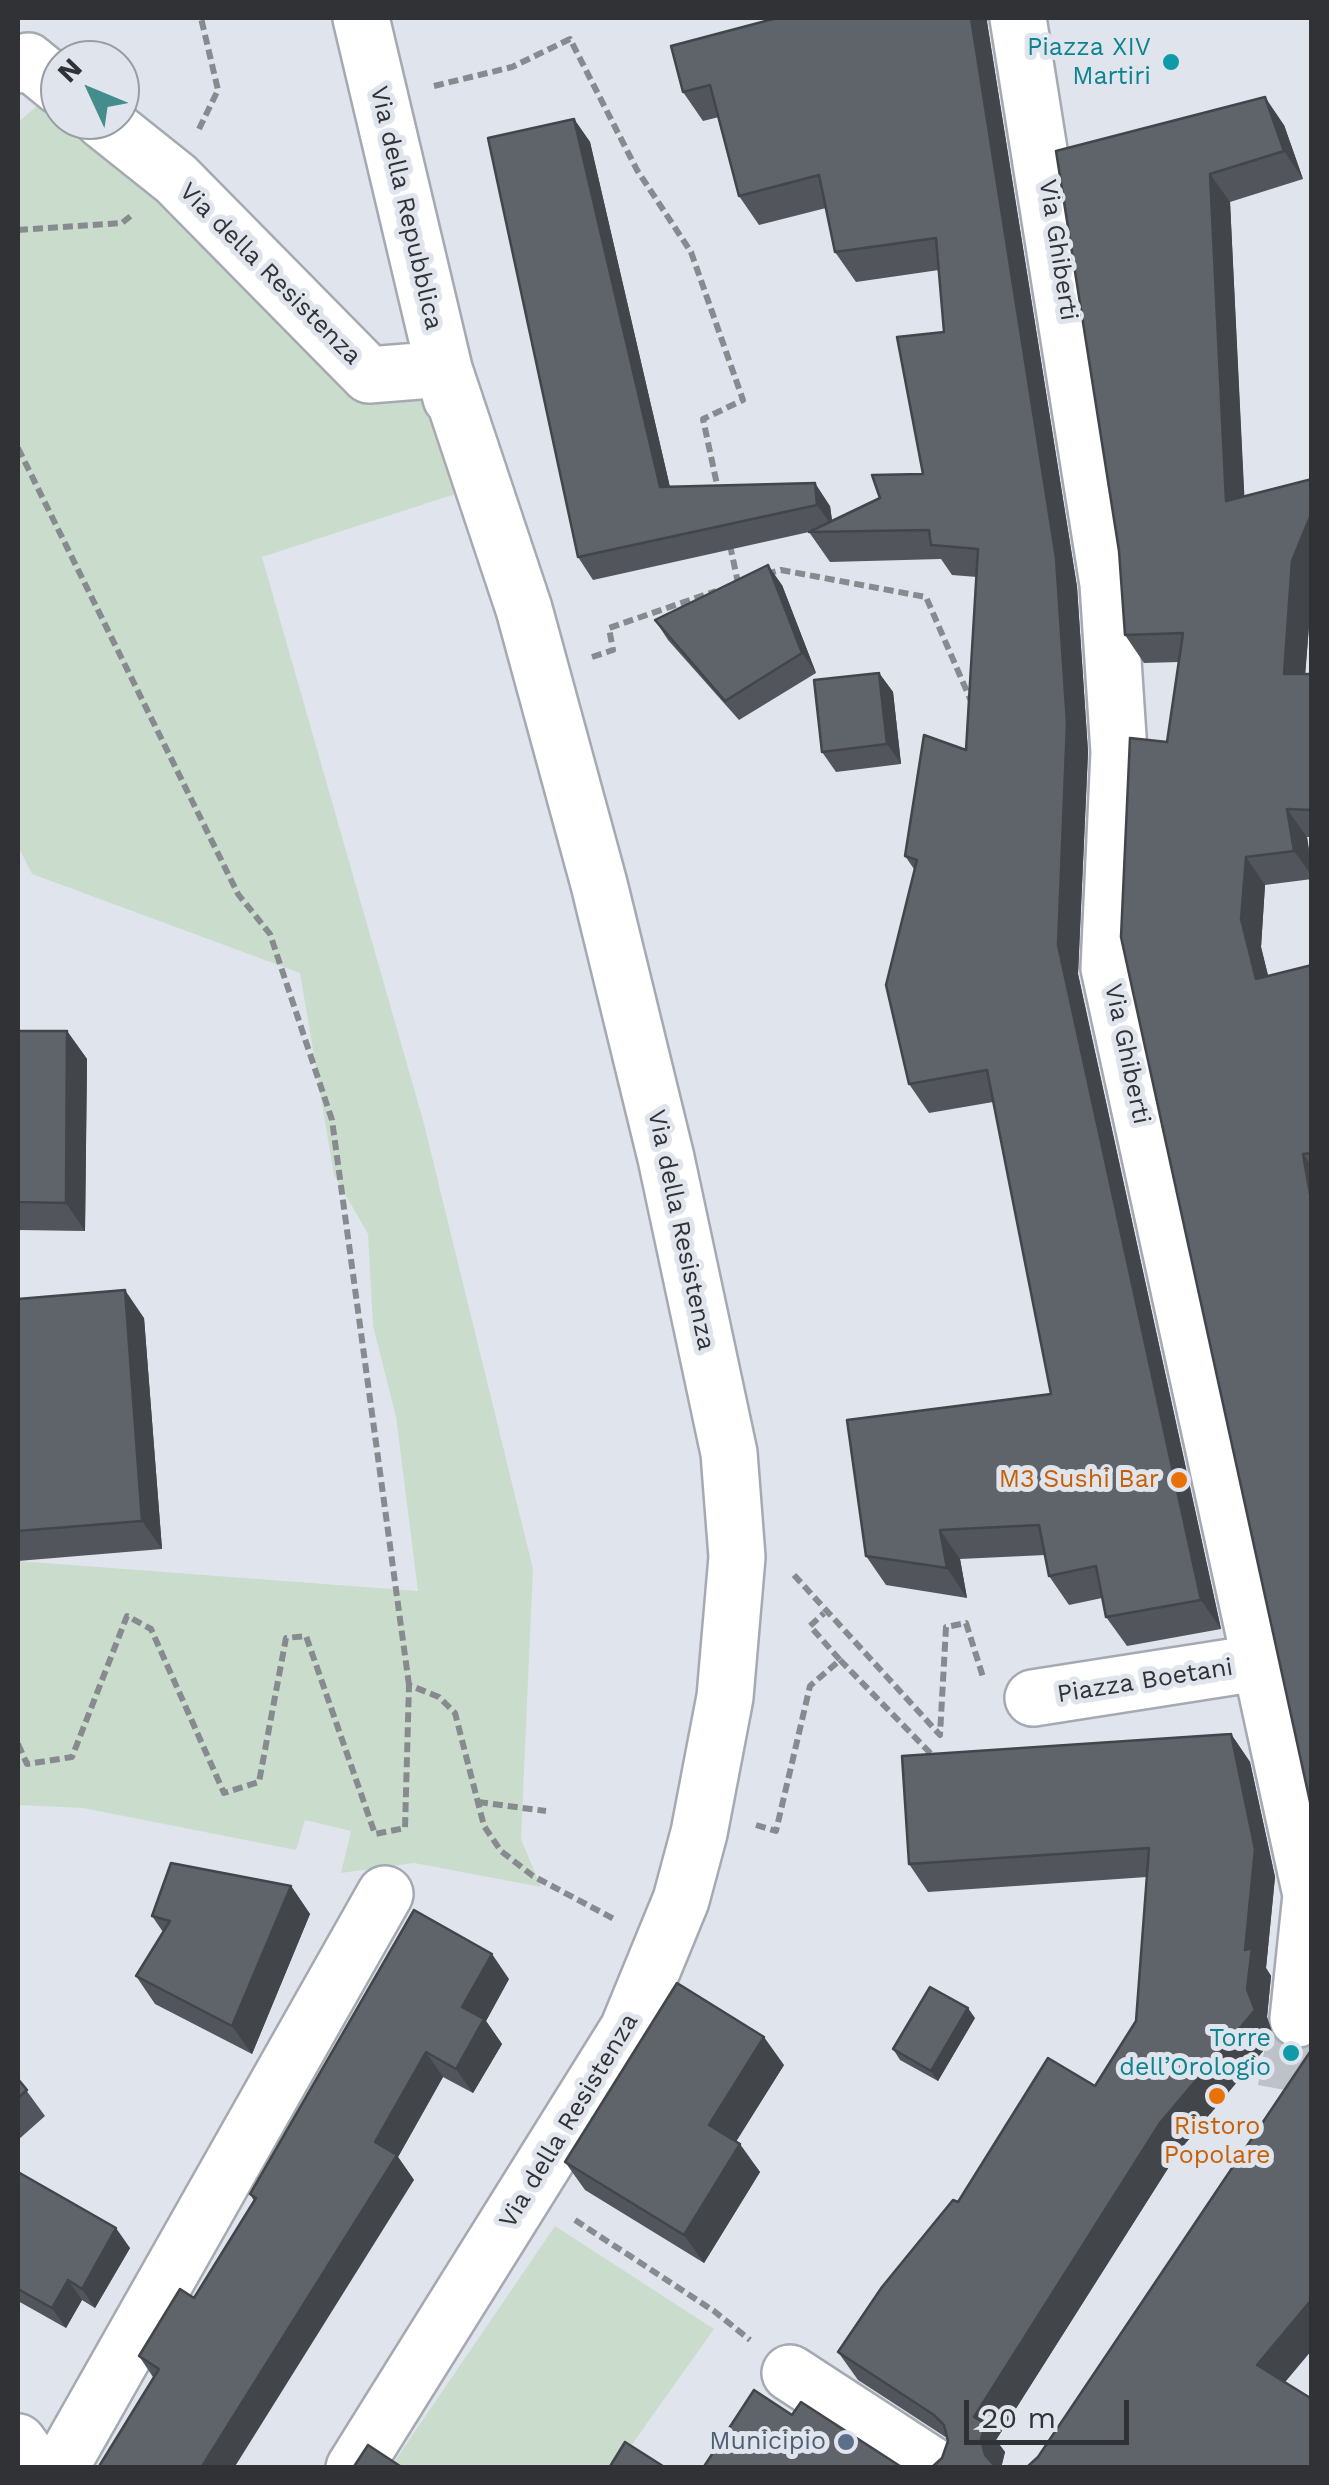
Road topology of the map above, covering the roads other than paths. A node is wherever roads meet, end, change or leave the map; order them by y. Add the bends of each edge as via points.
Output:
1 (361, 18) edge
2 (1018, 18) edge
3 (18, 64) edge
4 (40, 70) edge
5 (127, 140) edge
6 (452, 398) junction
7 (1257, 1662) junction
8 (1032, 1698) dead end
9 (385, 1894) dead end
10 (1311, 1895) edge
11 (1298, 2019) tunnel mouth
12 (790, 2372) dead end
13 (18, 2442) edge
14 (37, 2468) edge
15 (60, 2468) edge
16 (354, 2468) edge
17 (936, 2468) edge

1 - 6 street, Via della Repubblica
2 - 7 street, Via Ghiberti via 1108,584 1119,752 1109,968
3 - 4 street via 28,61
5 - 6 street, Via della Resistenza via 176,179 370,375 444,370
6 - 16 street, Via della Resistenza via 524,610 666,1158 729,1454 737,1557 725,1698 699,1833 681,1900 628,2029
7 - 8 street, Piazza Boetani
7 - 10 street, Via Ghiberti
9 - 15 street
10 - 11 street, Via Ghiberti
12 - 17 street
13 - 14 street

